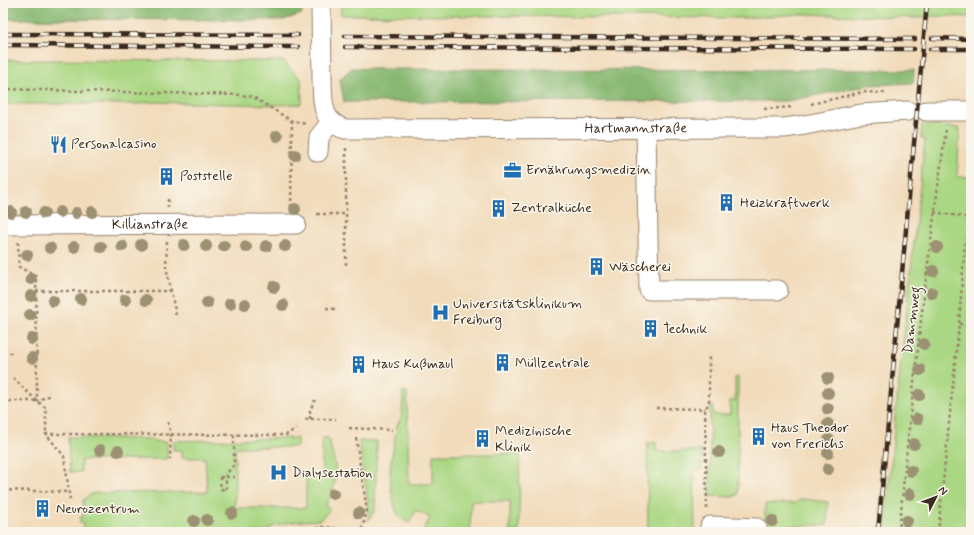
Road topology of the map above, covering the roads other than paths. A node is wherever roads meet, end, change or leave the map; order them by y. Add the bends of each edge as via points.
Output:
1 (321, 4) edge
2 (971, 111) edge
3 (341, 124) junction
4 (646, 129) junction
5 (318, 152) dead end
6 (293, 224) road end
7 (11, 225) edge
8 (778, 290) dead end
9 (757, 530) edge
10 (710, 532) edge

1 - 3 street, bridge via 324,107
2 - 4 street, Hartmannstraße via 861,114 784,128
3 - 4 street, Hartmannstraße
3 - 5 street via 319,137
4 - 8 street via 649,290
6 - 7 street, Killianstraße
9 - 10 street via 710,526

